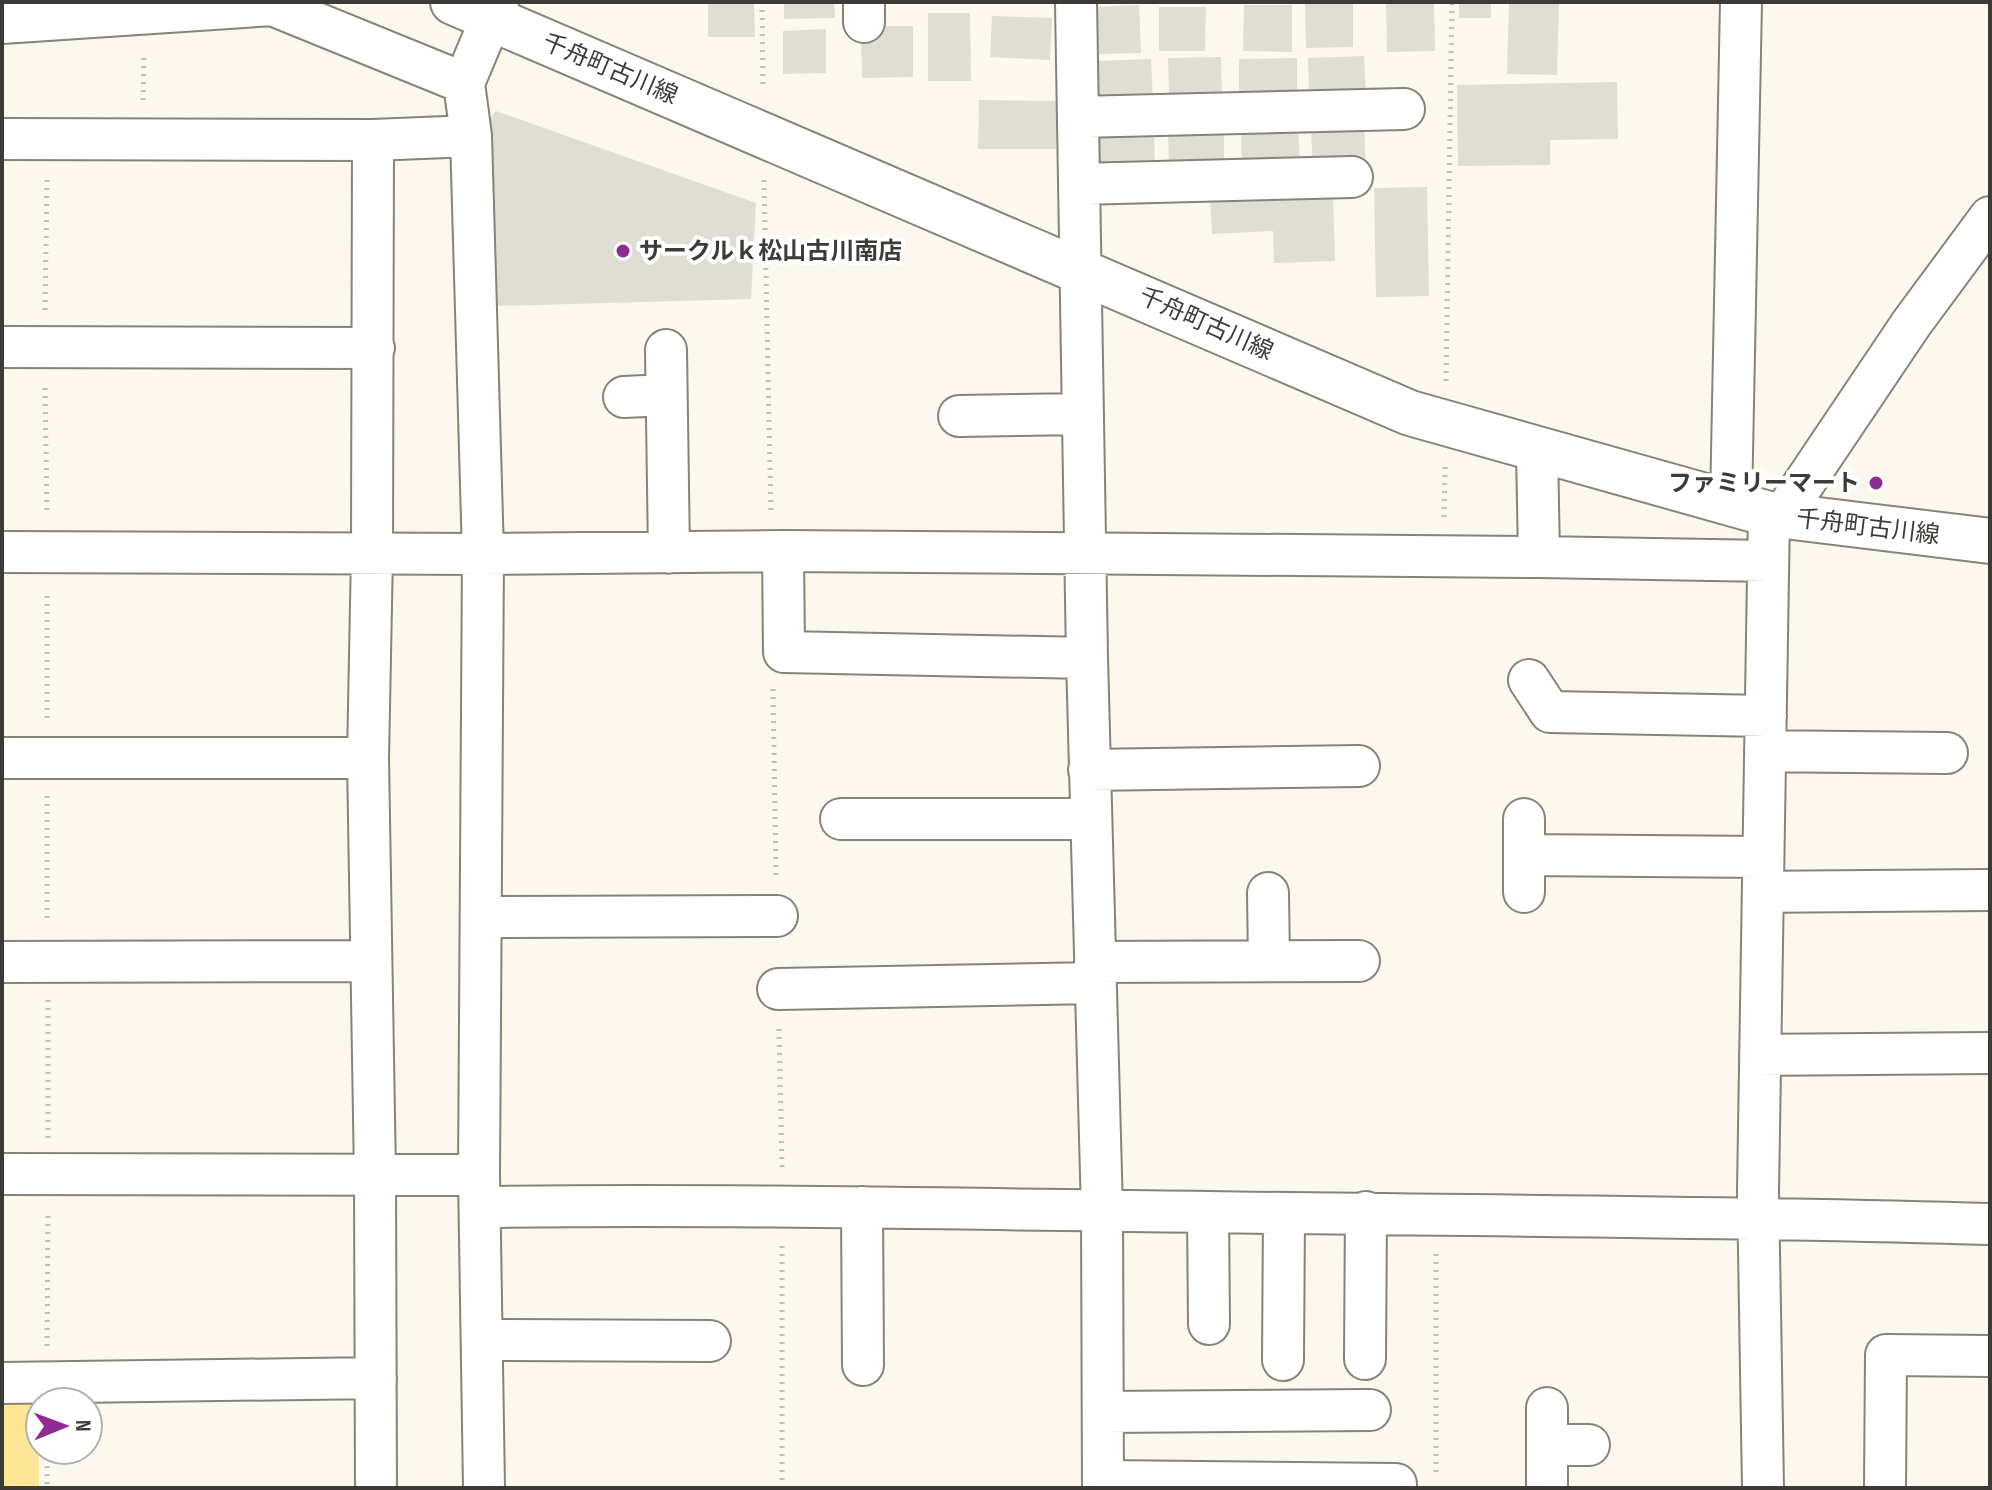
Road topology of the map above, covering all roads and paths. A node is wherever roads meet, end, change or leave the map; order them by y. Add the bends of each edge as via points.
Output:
1 (762, 2) edge
2 (1076, 2) edge
3 (1452, 2) edge
4 (1741, 2) edge
5 (269, 4) edge
6 (481, 7) edge
7 (144, 13) junction
8 (2, 23) edge
9 (464, 83) junction
10 (1404, 109) dead end
11 (1078, 117) junction
12 (763, 134) junction
13 (471, 136) junction
14 (2, 139) edge
15 (373, 140) junction
16 (143, 141) junction
17 (1352, 177) dead end
18 (1079, 184) junction
19 (1990, 217) edge
20 (1080, 269) junction
21 (2, 347) edge
22 (374, 348) junction
23 (666, 350) dead end
24 (666, 395) junction
25 (624, 397) dead end
26 (1083, 414) junction
27 (959, 416) dead end
28 (1446, 423) junction
29 (1537, 449) junction
30 (1761, 511) junction
31 (1990, 541) edge
32 (777, 551) junction
33 (2, 552) edge
34 (669, 553) junction
35 (1086, 553) junction
36 (372, 554) junction
37 (483, 554) junction
38 (1443, 556) junction
39 (1539, 557) junction
40 (1768, 561) junction
41 (784, 652) junction
42 (1087, 658) junction
43 (1529, 680) dead end
44 (1765, 734) junction
45 (1947, 753) dead end
46 (2, 758) edge
47 (368, 758) junction
48 (1359, 766) dead end
49 (1089, 770) junction
50 (841, 819) dead end
51 (1091, 819) junction
52 (1524, 855) dead end
53 (1763, 874) junction
54 (1990, 890) edge
55 (1268, 893) dead end
56 (777, 916) joint
57 (481, 917) junction
58 (371, 961) junction
59 (1269, 961) junction
60 (1359, 961) dead end
61 (2, 962) edge
62 (1095, 973) junction
63 (778, 989) joint
64 (1990, 1053) edge
65 (1760, 1055) junction
66 (2, 1174) edge
67 (375, 1176) junction
68 (480, 1191) junction
69 (782, 1207) junction
70 (862, 1207) junction
71 (1102, 1211) junction
72 (1208, 1212) junction
73 (1366, 1212) junction
74 (1284, 1213) junction
75 (1436, 1213) junction
76 (1759, 1217) junction
77 (1990, 1224) edge
78 (1209, 1324) dead end
79 (482, 1340) junction
80 (710, 1341) dead end
81 (1990, 1356) edge
82 (1365, 1359) dead end
83 (1283, 1360) dead end
84 (863, 1365) dead end
85 (376, 1378) junction
86 (2, 1383) edge
87 (1370, 1410) dead end
88 (1103, 1412) junction
89 (1589, 1445) dead end
90 (47, 1466) edge
91 (1436, 1473) dead end
92 (1396, 1484) dead end
93 (1103, 1485) edge
94 (47, 1488) edge
95 (376, 1488) edge
96 (484, 1488) edge
97 (782, 1488) edge
98 (1547, 1488) edge
99 (1763, 1488) edge
100 (1885, 1488) edge

1 - 12 path
2 - 11 street
3 - 28 path
4 - 30 street
5 - 7 street
5 - 9 street
6 - 9 street
6 - 12 street, 千舟町古川線
7 - 8 street
7 - 16 path
9 - 13 street
10 - 11 street
11 - 18 street
12 - 20 street, 千舟町古川線
12 - 32 path
13 - 15 street
13 - 37 street
14 - 16 street
15 - 16 street
15 - 22 street
17 - 18 street
18 - 20 street
19 - 30 street
20 - 26 street
20 - 28 street, 千舟町古川線 via 1410,413
21 - 22 street
22 - 36 street
23 - 24 street
24 - 25 street
24 - 34 street
26 - 27 street
26 - 35 street
28 - 29 street, 千舟町古川線
28 - 38 path
29 - 30 street, 千舟町古川線
29 - 39 street
30 - 31 street, 千舟町古川線
30 - 40 street
32 - 34 street
32 - 35 street
32 - 41 street
33 - 36 street
34 - 37 street
35 - 38 street
35 - 42 street
36 - 37 street
36 - 47 street
37 - 57 street
38 - 39 street
39 - 40 street
40 - 44 street
41 - 42 street
41 - 56 path via 772,669
42 - 49 street
43 - 44 street via 1550,712
44 - 45 street
44 - 53 street
46 - 47 street
47 - 58 street
48 - 49 street
49 - 51 street
50 - 51 street
51 - 62 street
52 - 53 street
53 - 54 street
53 - 65 street
55 - 59 street
56 - 57 street
57 - 68 street
58 - 61 street
58 - 67 street
59 - 60 street
59 - 62 street
62 - 63 street
62 - 71 street
63 - 69 path
64 - 65 street
65 - 76 street
66 - 67 street
67 - 68 street
67 - 85 street
68 - 69 street
68 - 79 street
69 - 70 street
69 - 97 path
70 - 71 street
70 - 84 street
71 - 72 street
71 - 88 street
72 - 74 street
72 - 78 street
73 - 74 street
73 - 75 street
73 - 82 street
74 - 83 street
75 - 76 street
75 - 91 path
76 - 77 street
76 - 99 street
79 - 80 street
79 - 96 street
81 - 100 street via 1886,1355
85 - 86 street
85 - 95 street
87 - 88 street
88 - 93 street
89 - 98 street via 1547,1426
90 - 94 path
92 - 93 street

